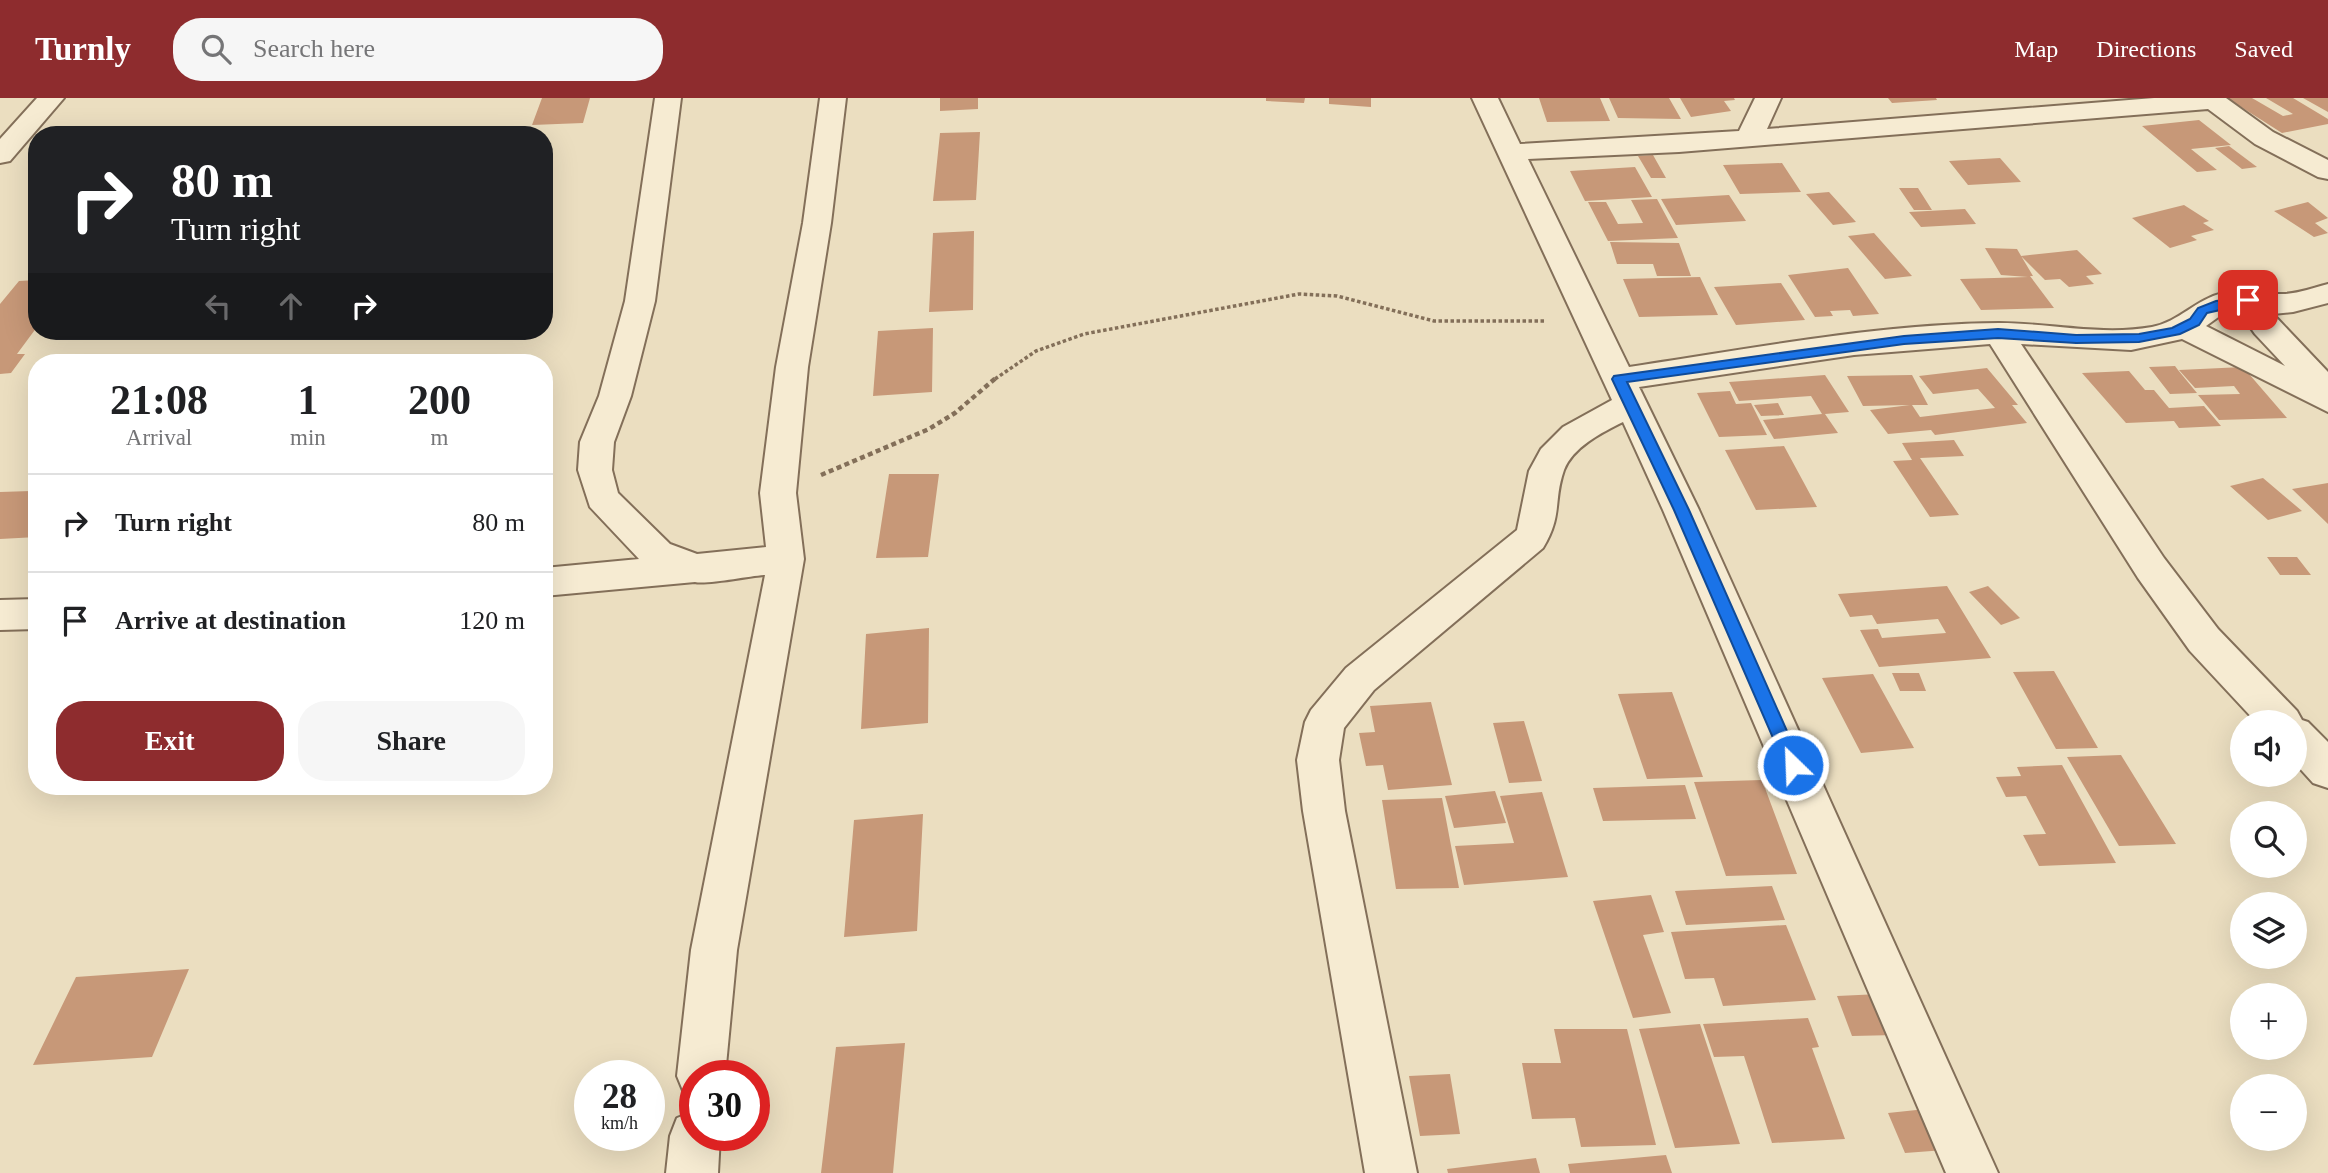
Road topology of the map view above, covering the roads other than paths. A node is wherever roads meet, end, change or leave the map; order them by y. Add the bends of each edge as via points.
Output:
1 (51, 98) edge
2 (668, 98) edge
3 (833, 98) edge
4 (1485, 98) edge
5 (1768, 98) edge
6 (2211, 99) edge
7 (1749, 138) junction
8 (1512, 152) junction
9 (0, 155) edge
10 (2328, 171) edge
11 (2328, 293) edge
12 (2248, 300) junction
13 (2183, 327) junction
14 (1998, 333) junction
15 (2328, 391) edge
16 (1625, 392) junction
17 (2328, 401) edge
18 (786, 559) junction
19 (703, 569) junction
20 (553, 581) edge
21 (28, 614) edge
22 (0, 615) edge
23 (2271, 710) edge
24 (2307, 748) edge
25 (2328, 770) edge
26 (703, 1060) edge
27 (694, 1151) edge
28 (692, 1173) edge
29 (1391, 1173) edge
30 (1972, 1173) edge

1 - 9 street
2 - 19 street via 640,301 615,396 597,442 595,470 602,498 657,554
3 - 18 street via 792,367 778,493
4 - 8 street
5 - 7 street
6 - 7 street
6 - 10 street via 2264,138
7 - 8 street
8 - 16 street
11 - 12 street via 2305,302
12 - 13 street via 2203,311
12 - 15 street via 2266,327
13 - 14 street via 2139,338
13 - 17 street
14 - 16 street via 1904,340
14 - 23 street via 2151,568 2204,640
16 - 29 street via 1554,453 1544,485 1540,525 1530,539 1360,679 1325,722 1318,760 1324,811
16 - 30 street
18 - 19 street
18 - 26 street via 713,950
19 - 20 street
21 - 22 street
24 - 25 street
27 - 28 street

